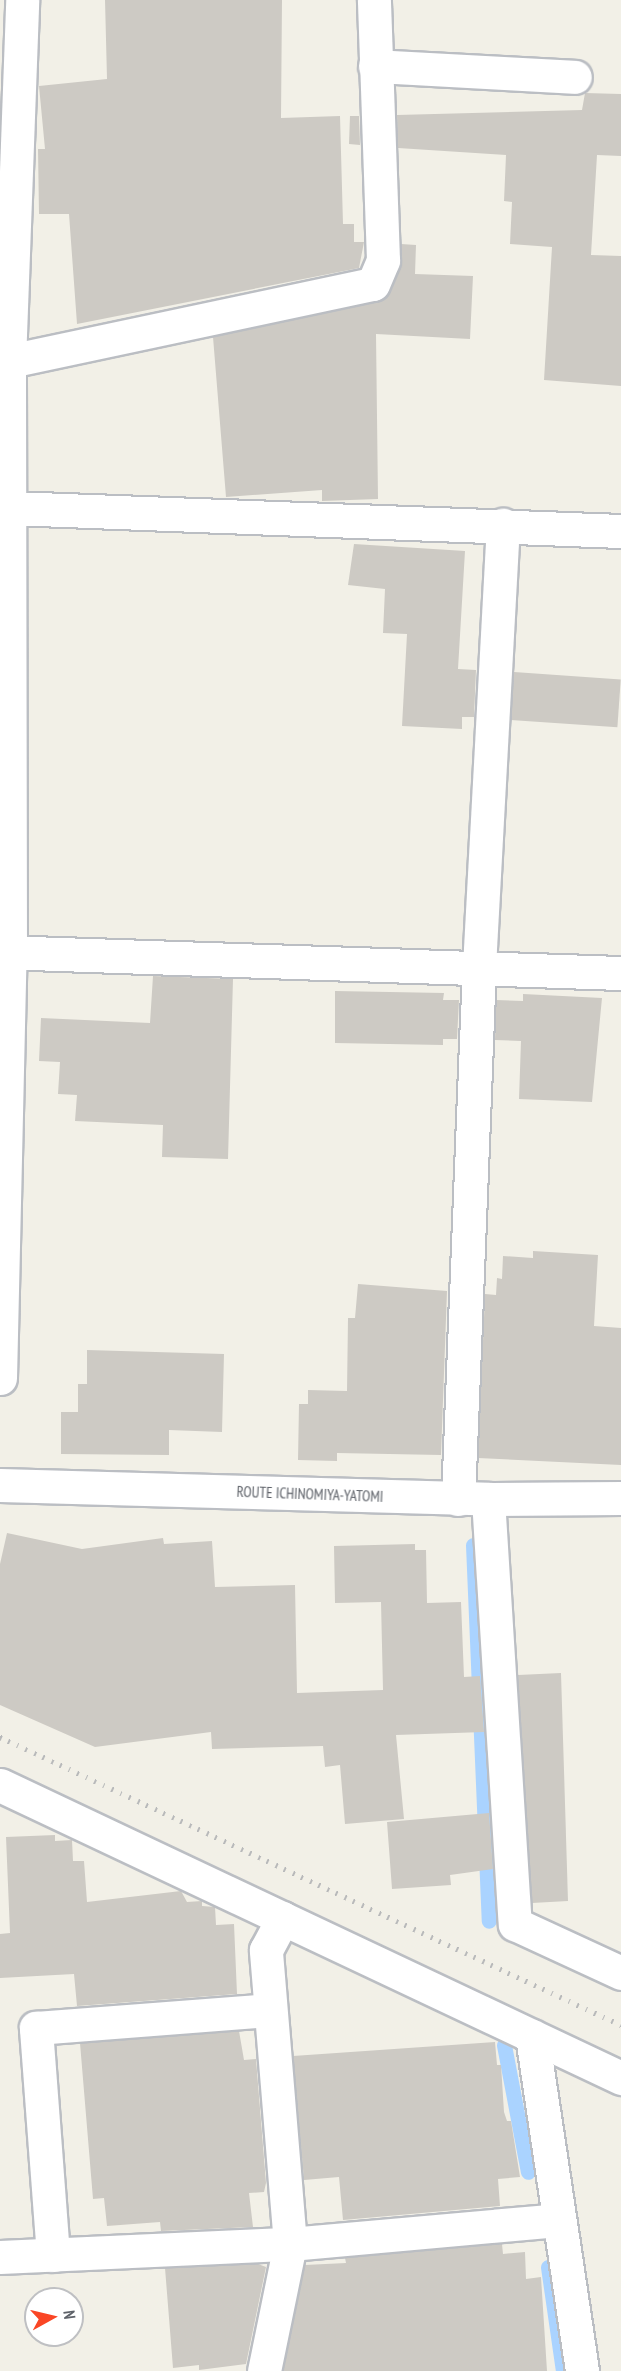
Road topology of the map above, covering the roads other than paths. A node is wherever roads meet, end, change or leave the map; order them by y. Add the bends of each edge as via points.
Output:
1 (22, 0) edge
2 (374, 0) edge
3 (375, 66) junction
4 (575, 77) dead end
5 (5, 362) edge
6 (11, 508) junction
7 (503, 525) junction
8 (621, 531) edge
9 (5, 952) edge
10 (479, 967) junction
11 (621, 973) edge
12 (2, 1164) edge
13 (0, 1378) edge
14 (0, 1485) edge
15 (621, 1498) edge
16 (473, 1499) junction
17 (0, 1785) edge
18 (283, 1918) junction
19 (621, 1973) edge
20 (268, 2010) junction
21 (532, 2036) junction
22 (621, 2078) edge
23 (558, 2220) junction
24 (290, 2244) junction
25 (53, 2255) junction
26 (0, 2257) edge
27 (264, 2371) edge
28 (582, 2371) edge

1 - 5 street
2 - 3 street
3 - 4 street
3 - 5 street via 383,260 373,284
5 - 6 street
6 - 7 street
6 - 9 street
7 - 8 street
7 - 10 street
9 - 10 street
9 - 12 street
10 - 11 street
10 - 16 street
12 - 13 street
14 - 16 street, ROUTE ICHINOMIYA-YATOMI
15 - 16 street, ROUTE ICHINOMIYA-YATOMI
16 - 19 street via 515,1924
17 - 18 street
18 - 20 street via 266,1950
18 - 21 street
20 - 24 street
20 - 25 street via 36,2028
21 - 22 street
21 - 23 street
23 - 24 street
23 - 28 street
24 - 25 street
24 - 27 street
25 - 26 street

